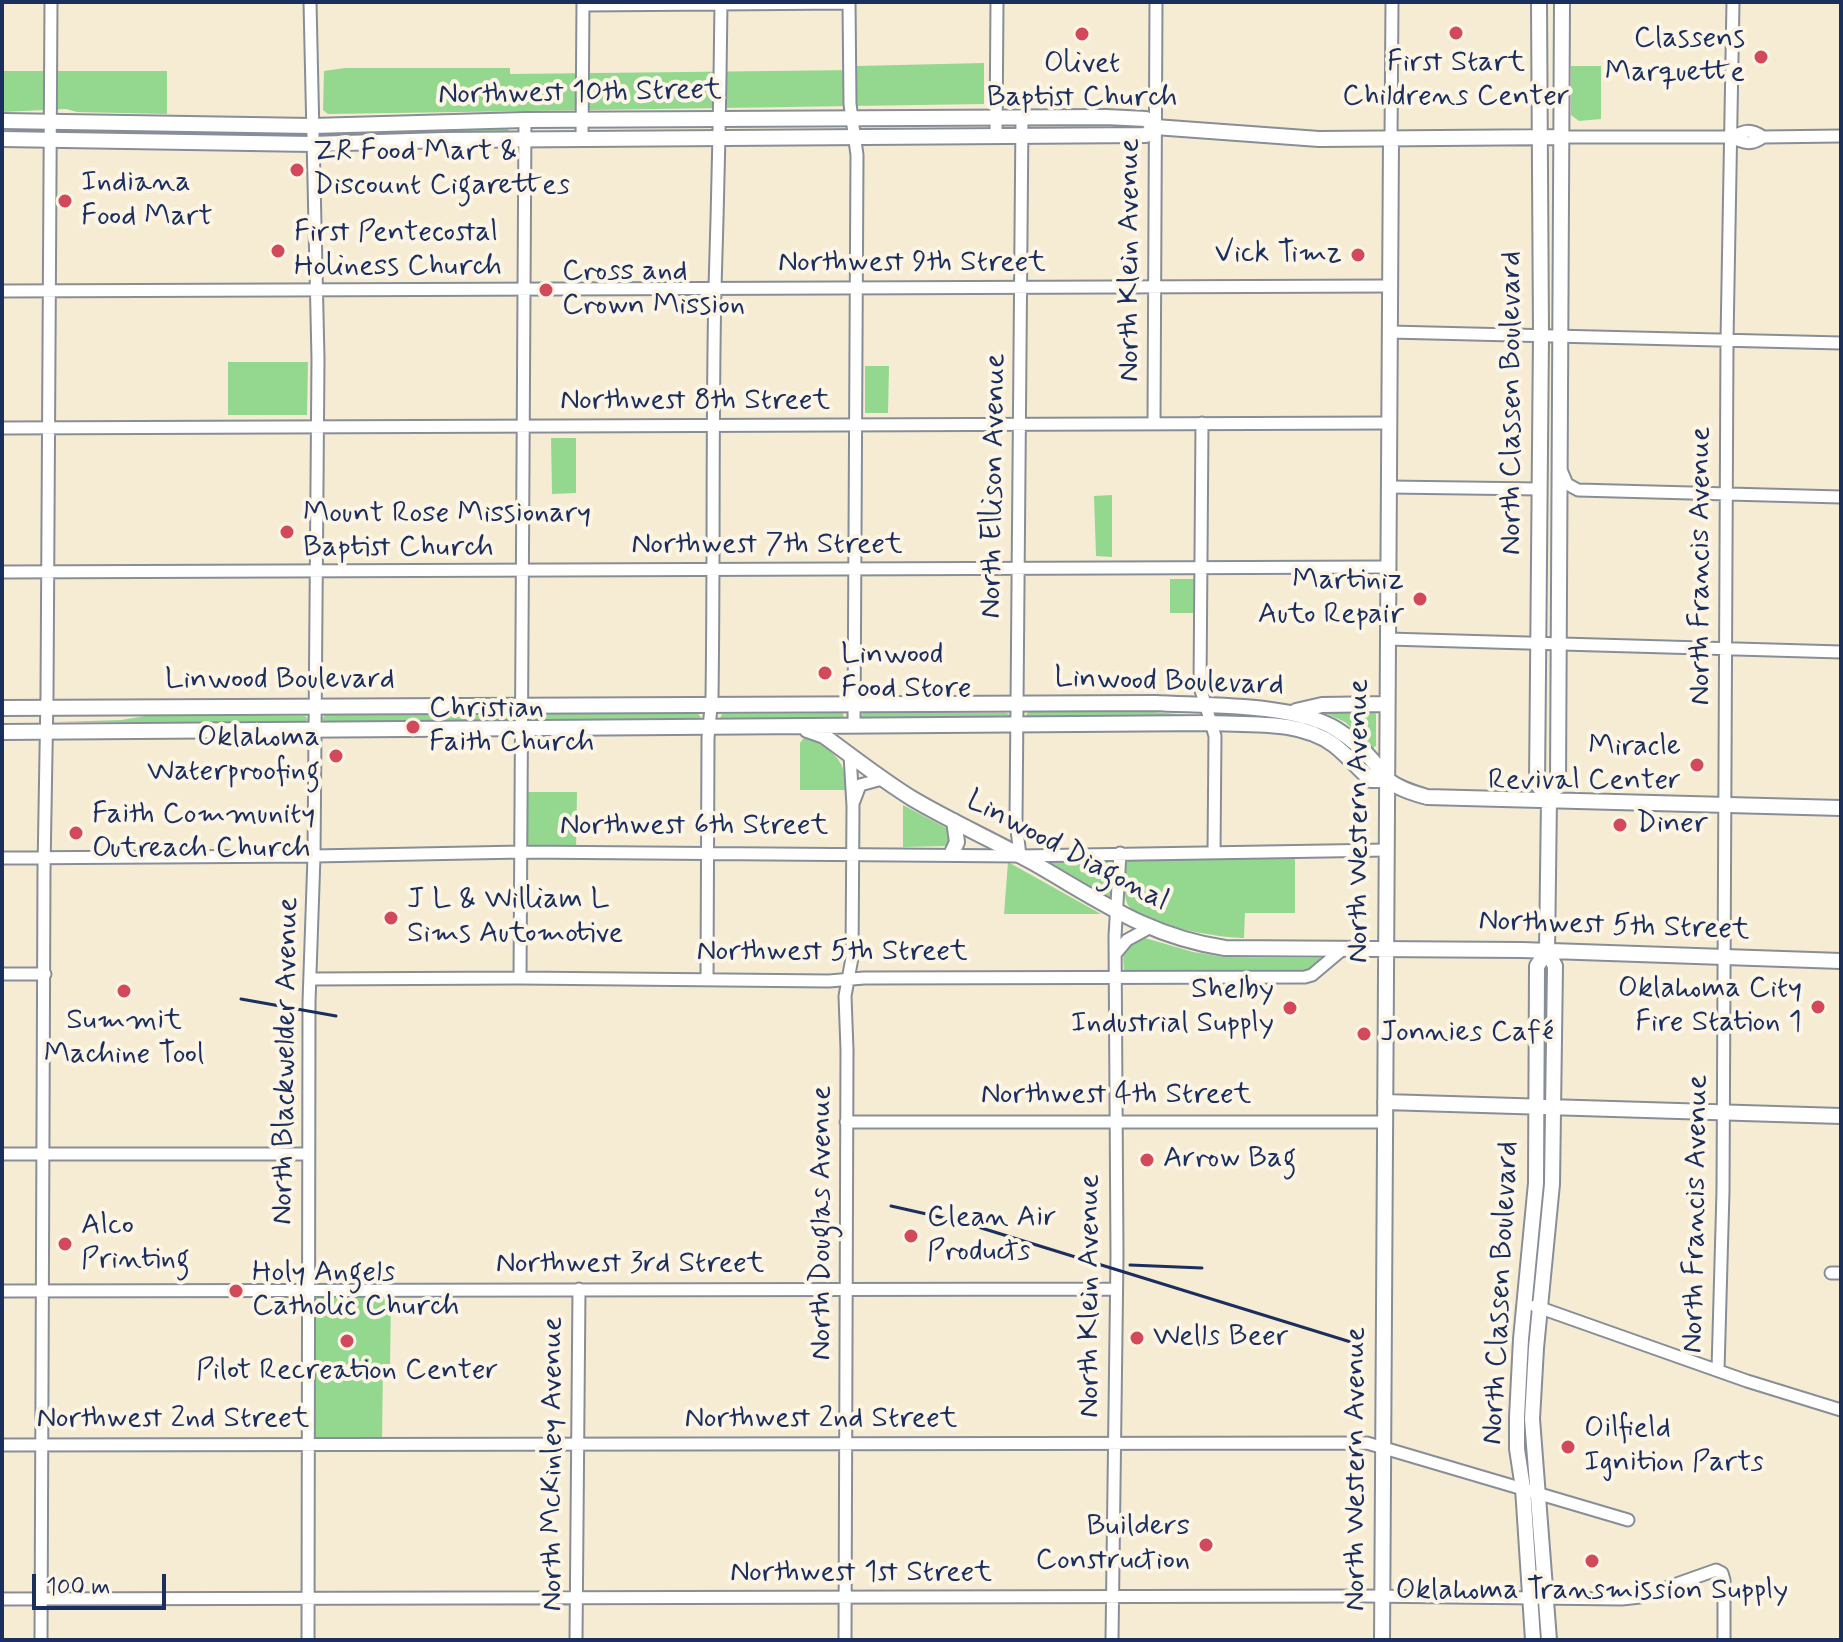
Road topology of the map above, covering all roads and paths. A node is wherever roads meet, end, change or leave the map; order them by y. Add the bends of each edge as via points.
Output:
1 (51, 2) edge
2 (310, 2) edge
3 (997, 2) edge
4 (1156, 2) edge
5 (1392, 2) edge
6 (1539, 2) edge
7 (1562, 2) edge
8 (1733, 2) edge
9 (583, 3) edge
10 (721, 3) edge
11 (849, 3) edge
12 (996, 117) junction
13 (1022, 117) junction
14 (852, 118) junction
15 (582, 119) junction
16 (720, 119) junction
17 (525, 120) junction
18 (2, 121) edge
19 (50, 121) junction
20 (312, 126) junction
21 (1155, 127) junction
22 (996, 136) junction
23 (1022, 136) junction
24 (1841, 136) edge
25 (855, 137) junction
26 (1562, 137) junction
27 (1731, 137) junction
28 (718, 138) junction
29 (1538, 138) junction
30 (2, 139) edge
31 (50, 139) junction
32 (525, 139) junction
33 (582, 139) junction
34 (1391, 139) junction
35 (312, 144) junction
36 (1390, 286) junction
37 (1155, 287) junction
38 (856, 288) junction
39 (1020, 288) junction
40 (715, 289) junction
41 (525, 290) junction
42 (2, 291) edge
43 (50, 291) junction
44 (318, 291) junction
45 (1390, 332) junction
46 (1541, 335) junction
47 (1561, 336) junction
48 (1727, 340) junction
49 (1841, 343) edge
50 (1154, 423) junction
51 (1202, 423) junction
52 (1389, 423) junction
53 (1020, 425) junction
54 (713, 426) junction
55 (854, 426) junction
56 (318, 427) junction
57 (524, 427) junction
58 (2, 428) edge
59 (49, 428) junction
60 (1561, 470) junction
61 (1389, 487) junction
62 (1540, 489) junction
63 (1578, 490) junction
64 (1727, 494) junction
65 (1841, 497) edge
66 (1561, 503) junction
67 (1388, 567) junction
68 (1201, 568) junction
69 (1017, 569) junction
70 (714, 570) junction
71 (853, 570) junction
72 (523, 571) junction
73 (2, 572) edge
74 (317, 572) junction
75 (48, 573) junction
76 (1388, 639) junction
77 (1539, 643) junction
78 (1559, 644) junction
79 (1726, 649) junction
80 (1841, 652) edge
81 (853, 704) junction
82 (1017, 704) junction
83 (1387, 704) junction
84 (711, 705) junction
85 (522, 706) junction
86 (1204, 706) junction
87 (315, 707) junction
88 (2, 708) edge
89 (46, 708) junction
90 (1292, 712) junction
91 (1018, 723) junction
92 (1210, 723) junction
93 (854, 725) junction
94 (709, 726) junction
95 (795, 726) junction
96 (522, 730) junction
97 (314, 731) junction
98 (2, 732) edge
99 (45, 732) junction
100 (850, 755) junction
101 (882, 779) junction
102 (1387, 780) junction
103 (1549, 799) junction
104 (1724, 805) junction
105 (853, 806) junction
106 (1841, 808) edge
107 (954, 821) junction
108 (1387, 850) junction
109 (522, 852) junction
110 (1214, 852) junction
111 (952, 853) junction
112 (1120, 853) junction
113 (851, 854) junction
114 (708, 855) junction
115 (314, 856) junction
116 (1020, 856) junction
117 (44, 857) junction
118 (2, 858) edge
119 (1118, 912) junction
120 (1149, 928) junction
121 (1386, 947) junction
122 (1344, 948) junction
123 (1547, 951) junction
124 (1117, 952) junction
125 (1724, 956) junction
126 (1841, 961) edge
127 (2, 974) edge
128 (45, 974) junction
129 (1117, 977) junction
130 (520, 978) junction
131 (311, 979) junction
132 (848, 979) junction
133 (707, 980) junction
134 (1385, 1102) junction
135 (1545, 1107) junction
136 (1723, 1112) junction
137 (1841, 1116) edge
138 (846, 1122) junction
139 (1115, 1122) junction
140 (1385, 1122) junction
141 (2, 1154) edge
142 (44, 1154) junction
143 (308, 1154) junction
144 (579, 1289) junction
145 (846, 1289) junction
146 (1114, 1289) junction
147 (309, 1290) junction
148 (2, 1291) edge
149 (42, 1291) junction
150 (1525, 1303) junction
151 (1540, 1308) junction
152 (1718, 1370) junction
153 (1841, 1410) edge
154 (1113, 1443) junction
155 (308, 1444) junction
156 (577, 1444) junction
157 (846, 1444) junction
158 (2, 1445) edge
159 (42, 1445) junction
160 (1382, 1447) junction
161 (1523, 1488) junction
162 (1538, 1493) junction
163 (1628, 1520) dead end
164 (1382, 1597) junction
165 (576, 1598) junction
166 (846, 1598) junction
167 (1113, 1598) junction
168 (1538, 1598) junction
169 (2, 1599) edge
170 (41, 1599) junction
171 (308, 1599) junction
172 (41, 1640) edge
173 (308, 1640) edge
174 (576, 1640) edge
175 (845, 1640) edge
176 (1112, 1640) edge
177 (1382, 1640) edge
178 (1533, 1640) edge
179 (1549, 1640) edge
180 (1724, 1640) edge

1 - 19 street
2 - 20 street, North Blackwelder Avenue
3 - 12 street
4 - 21 street, North Klein Avenue
5 - 34 street, North Western Avenue
6 - 29 main road, North Classen Boulevard
7 - 26 main road, North Classen Boulevard
8 - 27 street, North Francis Avenue
9 - 10 street
9 - 15 street
10 - 11 street
10 - 16 street
11 - 14 street
12 - 13 main road, Northwest 10th Street
12 - 14 main road, Northwest 10th Street
12 - 22 street
13 - 21 main road, Northwest 10th Street via 1146,119
13 - 23 street, North Ellison Avenue
14 - 16 main road, Northwest 10th Street
14 - 25 street
15 - 16 main road, Northwest 10th Street
15 - 17 main road, Northwest 10th Street
15 - 33 street
16 - 28 street
17 - 20 main road, Northwest 10th Street
17 - 32 street
18 - 19 main road, Northwest 10th Street
19 - 20 main road, Northwest 10th Street
19 - 31 street
20 - 35 street, North Blackwelder Avenue
21 - 23 main road, Northwest 10th Street via 1146,135
21 - 34 main road, Northwest 10th Street via 1278,138
21 - 37 street, North Klein Avenue
22 - 23 main road, Northwest 10th Street
22 - 25 main road, Northwest 10th Street
23 - 39 street, North Ellison Avenue
24 - 27 street, Northwest 10th Street via 1763,137 1745,131
25 - 28 main road, Northwest 10th Street
25 - 38 street
26 - 27 street, Northwest 10th Street
26 - 29 main road, Northwest 10th Street
26 - 47 main road, North Classen Boulevard
27 - 48 street, North Francis Avenue
28 - 33 main road, Northwest 10th Street
28 - 40 street
29 - 34 main road, Northwest 10th Street
29 - 46 main road, North Classen Boulevard
30 - 31 main road, Northwest 10th Street
31 - 35 main road, Northwest 10th Street
31 - 43 street
32 - 33 main road, Northwest 10th Street
32 - 35 main road, Northwest 10th Street
32 - 41 street
34 - 36 main road, North Western Avenue
35 - 44 street, North Blackwelder Avenue
36 - 37 street, Northwest 9th Street
36 - 45 main road, North Western Avenue
37 - 39 street, Northwest 9th Street
37 - 50 street, North Klein Avenue
38 - 39 street, Northwest 9th Street
38 - 40 street, Northwest 9th Street
38 - 55 street
39 - 53 street, North Ellison Avenue
40 - 41 street, Northwest 9th Street
40 - 54 street
41 - 44 street, Northwest 9th Street
41 - 57 street
42 - 43 street, Northwest 9th Street
43 - 44 street, Northwest 9th Street
43 - 59 street
44 - 56 street, North Blackwelder Avenue
45 - 46 street
45 - 52 main road, North Western Avenue
46 - 47 street
46 - 62 main road, North Classen Boulevard
47 - 48 street
47 - 60 main road, North Classen Boulevard
48 - 49 street
48 - 64 street, North Francis Avenue
50 - 51 street, Northwest 8th Street
50 - 53 street, Northwest 8th Street
51 - 52 street, Northwest 8th Street
51 - 68 street
52 - 61 main road, North Western Avenue
53 - 55 street, Northwest 8th Street
53 - 69 street, North Ellison Avenue
54 - 55 street, Northwest 8th Street
54 - 57 street, Northwest 8th Street
54 - 70 street
55 - 71 street
56 - 57 street, Northwest 8th Street
56 - 59 street, Northwest 8th Street
56 - 74 street, North Blackwelder Avenue
57 - 72 street
58 - 59 street, Northwest 8th Street
59 - 75 street
60 - 63 street via 1567,484
60 - 66 main road, North Classen Boulevard
61 - 62 street
61 - 67 main road, North Western Avenue
62 - 77 main road, North Classen Boulevard
63 - 64 street
63 - 66 street
64 - 65 street
64 - 79 street, North Francis Avenue
66 - 78 main road, North Classen Boulevard
67 - 68 street, Northwest 7th Street
67 - 76 main road, North Western Avenue
68 - 69 street, Northwest 7th Street
68 - 86 street
69 - 71 street, Northwest 7th Street
69 - 82 street, North Ellison Avenue
70 - 71 street, Northwest 7th Street
70 - 72 street, Northwest 7th Street
70 - 84 street
71 - 81 street
72 - 74 street, Northwest 7th Street
72 - 85 street
73 - 75 street, Northwest 7th Street
74 - 75 street, Northwest 7th Street
74 - 87 street, North Blackwelder Avenue
75 - 89 street
76 - 77 street
76 - 83 main road, North Western Avenue
77 - 78 street
77 - 103 main road, North Classen Boulevard via 1537,784
78 - 79 street
78 - 103 main road, North Classen Boulevard via 1558,784
79 - 80 street
79 - 104 street, North Francis Avenue
81 - 82 main road, Linwood Boulevard
81 - 84 main road, Linwood Boulevard
81 - 93 street
82 - 86 main road, Linwood Boulevard
82 - 91 street, North Ellison Avenue
83 - 90 main road via 1322,705
83 - 102 main road, North Western Avenue
84 - 85 main road, Linwood Boulevard
84 - 94 street
85 - 87 main road, Linwood Boulevard
85 - 96 street
86 - 90 main road, Linwood Boulevard
86 - 92 street
87 - 89 main road, Linwood Boulevard
87 - 97 street, North Blackwelder Avenue
88 - 89 main road, Linwood Boulevard
89 - 99 street
90 - 102 main road, Linwood Boulevard via 1338,730
91 - 92 main road, Linwood Boulevard
91 - 93 main road, Linwood Boulevard
91 - 116 street, North Ellison Avenue
92 - 102 main road, Linwood Boulevard via 1306,731 1335,746 1371,780
92 - 110 street via 1215,736
93 - 95 main road, Linwood Boulevard
94 - 95 main road, Linwood Boulevard
94 - 96 main road, Linwood Boulevard
94 - 114 street
95 - 100 main road, Linwood Diagonal via 824,736
96 - 97 main road, Linwood Boulevard
96 - 109 street
97 - 99 main road, Linwood Boulevard
97 - 115 street, North Blackwelder Avenue
98 - 99 main road, Linwood Boulevard
99 - 117 street
100 - 101 main road, Linwood Diagonal
100 - 105 street, North Douglas Avenue
101 - 105 street via 860,785
101 - 107 main road, Linwood Diagonal
102 - 103 main road via 1427,797
102 - 108 main road, North Western Avenue
103 - 104 main road
103 - 123 main road, North Classen Boulevard
104 - 106 main road
104 - 125 street, North Francis Avenue
105 - 113 street, North Douglas Avenue
107 - 111 main road via 957,842
107 - 116 main road, Linwood Diagonal
108 - 110 street, Northwest 6th Street
108 - 121 main road, North Western Avenue
109 - 114 street, Northwest 6th Street
109 - 115 street, Northwest 6th Street
109 - 130 street
110 - 112 street, Northwest 6th Street
111 - 113 street, Northwest 6th Street
111 - 116 street, Northwest 6th Street
112 - 116 street, Northwest 6th Street
112 - 119 street, North Klein Avenue
113 - 114 street, Northwest 6th Street
113 - 132 street, North Douglas Avenue
114 - 133 street
115 - 117 street, Northwest 6th Street
115 - 131 street, North Blackwelder Avenue
116 - 119 main road, Linwood Diagonal
117 - 118 street, Northwest 6th Street
117 - 128 street
119 - 120 main road, Linwood Diagonal
119 - 124 street, North Klein Avenue
120 - 122 main road, Linwood Diagonal via 1225,948
120 - 124 street
121 - 122 main road, Linwood Diagonal
121 - 123 main road, Northwest 5th Street
121 - 134 main road, North Western Avenue
122 - 129 street, Northwest 5th Street via 1305,977
123 - 125 main road, Northwest 5th Street
123 - 135 main road, North Classen Boulevard via 1537,966
124 - 129 street, North Klein Avenue
125 - 126 main road, Northwest 5th Street
125 - 136 street, North Francis Avenue
127 - 128 street
128 - 142 street
129 - 132 street, Northwest 5th Street
129 - 139 street, North Klein Avenue
130 - 131 street, Northwest 5th Street
130 - 133 street, Northwest 5th Street
131 - 143 street, North Blackwelder Avenue
132 - 133 street, Northwest 5th Street
132 - 138 street, North Douglas Avenue
134 - 135 main road
134 - 140 main road, North Western Avenue
135 - 136 main road
135 - 150 main road, North Classen Boulevard
135 - 151 main road, North Classen Boulevard via 1552,1184
136 - 137 main road
136 - 152 street, North Francis Avenue
138 - 139 street, Northwest 4th Street
138 - 145 street, North Douglas Avenue
139 - 140 street, Northwest 4th Street
139 - 146 street, North Klein Avenue
140 - 160 main road, North Western Avenue
141 - 142 street
142 - 143 street
142 - 149 street
143 - 147 street, North Blackwelder Avenue
144 - 145 street, Northwest 3rd Street
144 - 147 street, Northwest 3rd Street
144 - 156 street, North McKinley Avenue
145 - 146 street, Northwest 3rd Street
145 - 157 street, North Douglas Avenue
146 - 154 street, North Klein Avenue
147 - 149 street, Northwest 3rd Street
147 - 155 street, North Blackwelder Avenue
148 - 149 street, Northwest 3rd Street
149 - 159 street
150 - 151 street
150 - 161 main road, North Classen Boulevard via 1517,1417
151 - 152 street
151 - 162 main road, North Classen Boulevard via 1532,1419
152 - 153 street
154 - 157 street, Northwest 2nd Street
154 - 160 street, Northwest 2nd Street
154 - 167 street, North Klein Avenue
155 - 156 street, Northwest 2nd Street
155 - 159 street, Northwest 2nd Street
155 - 171 street, North Blackwelder Avenue
156 - 157 street, Northwest 2nd Street
156 - 165 street, North McKinley Avenue
157 - 166 street, North Douglas Avenue
158 - 159 street, Northwest 2nd Street
159 - 170 street
160 - 161 street, Northwest 2nd Street
160 - 164 main road, North Western Avenue
161 - 162 street, Northwest 2nd Street
161 - 168 main road, North Classen Boulevard
162 - 163 street, Northwest 2nd Street
162 - 168 main road, North Classen Boulevard
164 - 167 street, Northwest 1st Street
164 - 168 street, Northwest 1st Street
164 - 177 main road, North Western Avenue
165 - 166 street, Northwest 1st Street
165 - 171 street, Northwest 1st Street
165 - 174 street, North McKinley Avenue
166 - 167 street, Northwest 1st Street
166 - 175 street, North Douglas Avenue
167 - 176 street, North Klein Avenue
168 - 178 main road, North Classen Boulevard
168 - 179 main road, North Classen Boulevard
168 - 180 street, Northwest 1st Street via 1640,1597 1716,1570 1724,1580
169 - 170 street, Northwest 1st Street
170 - 171 street, Northwest 1st Street
170 - 172 street
171 - 173 street, North Blackwelder Avenue

